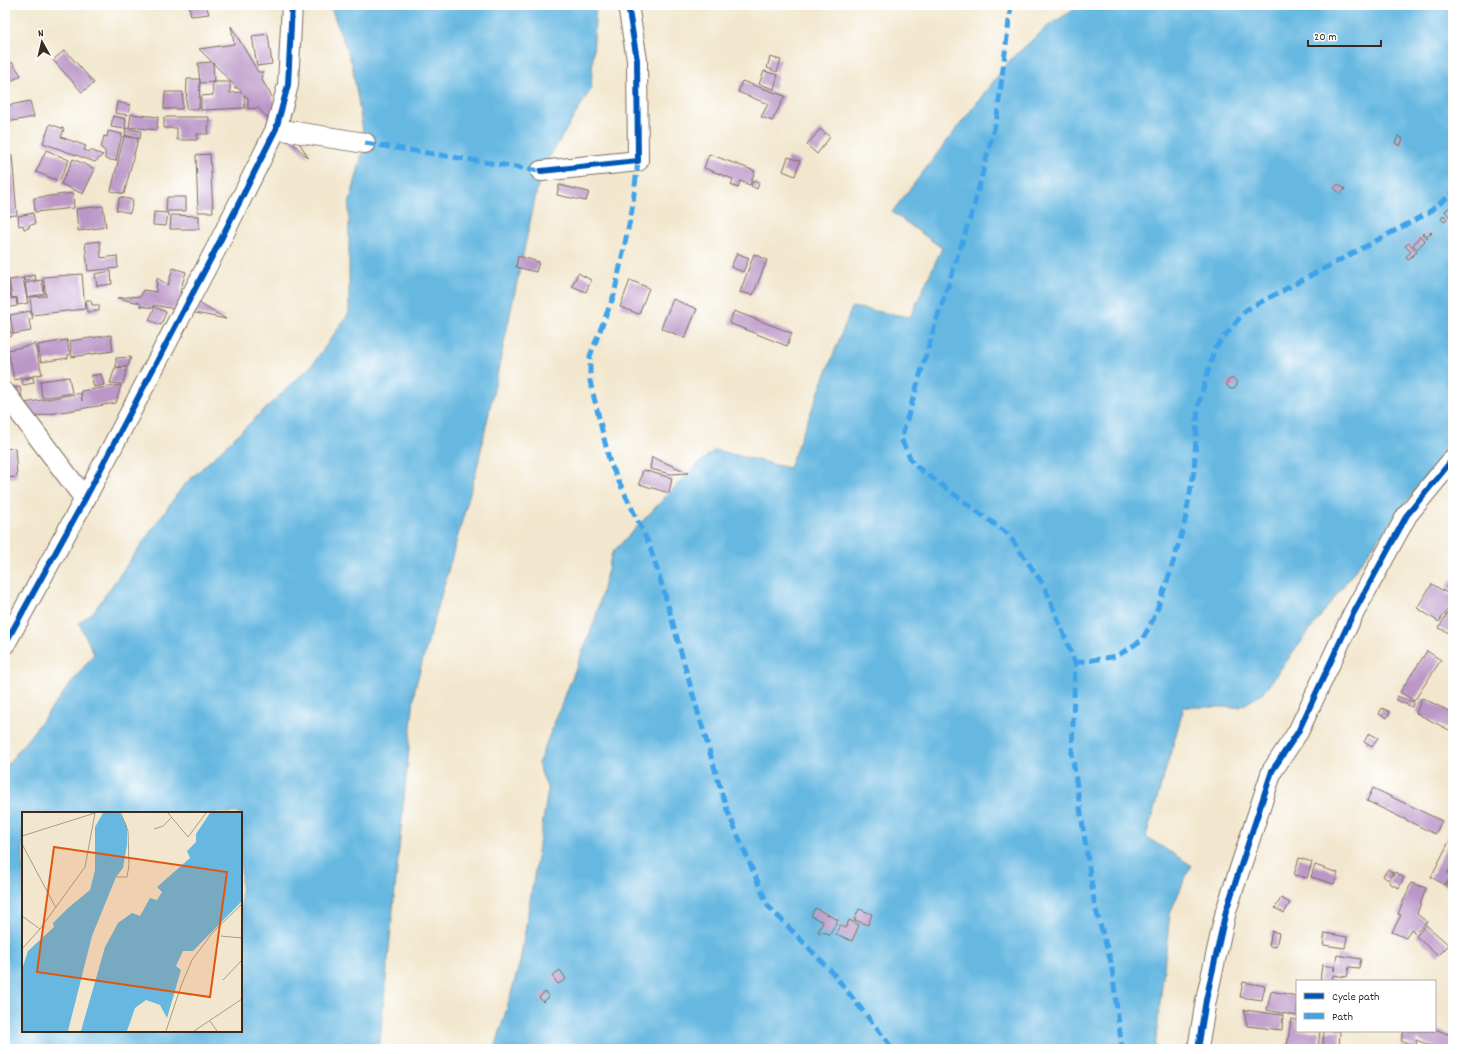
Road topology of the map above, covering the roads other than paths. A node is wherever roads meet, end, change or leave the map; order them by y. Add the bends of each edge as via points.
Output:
1 (292, 5) edge
2 (628, 5) edge
3 (276, 129) junction
4 (365, 143) dead end
5 (541, 171) dead end
6 (5, 393) edge
7 (1453, 459) edge
8 (85, 499) junction
9 (5, 644) edge
10 (1198, 1049) edge

1 - 3 street via 288,85
2 - 5 street via 637,60 638,161
3 - 4 street
3 - 8 street
6 - 8 street
7 - 10 street via 1407,515 1352,616 1298,732 1272,771 1226,911
8 - 9 street

